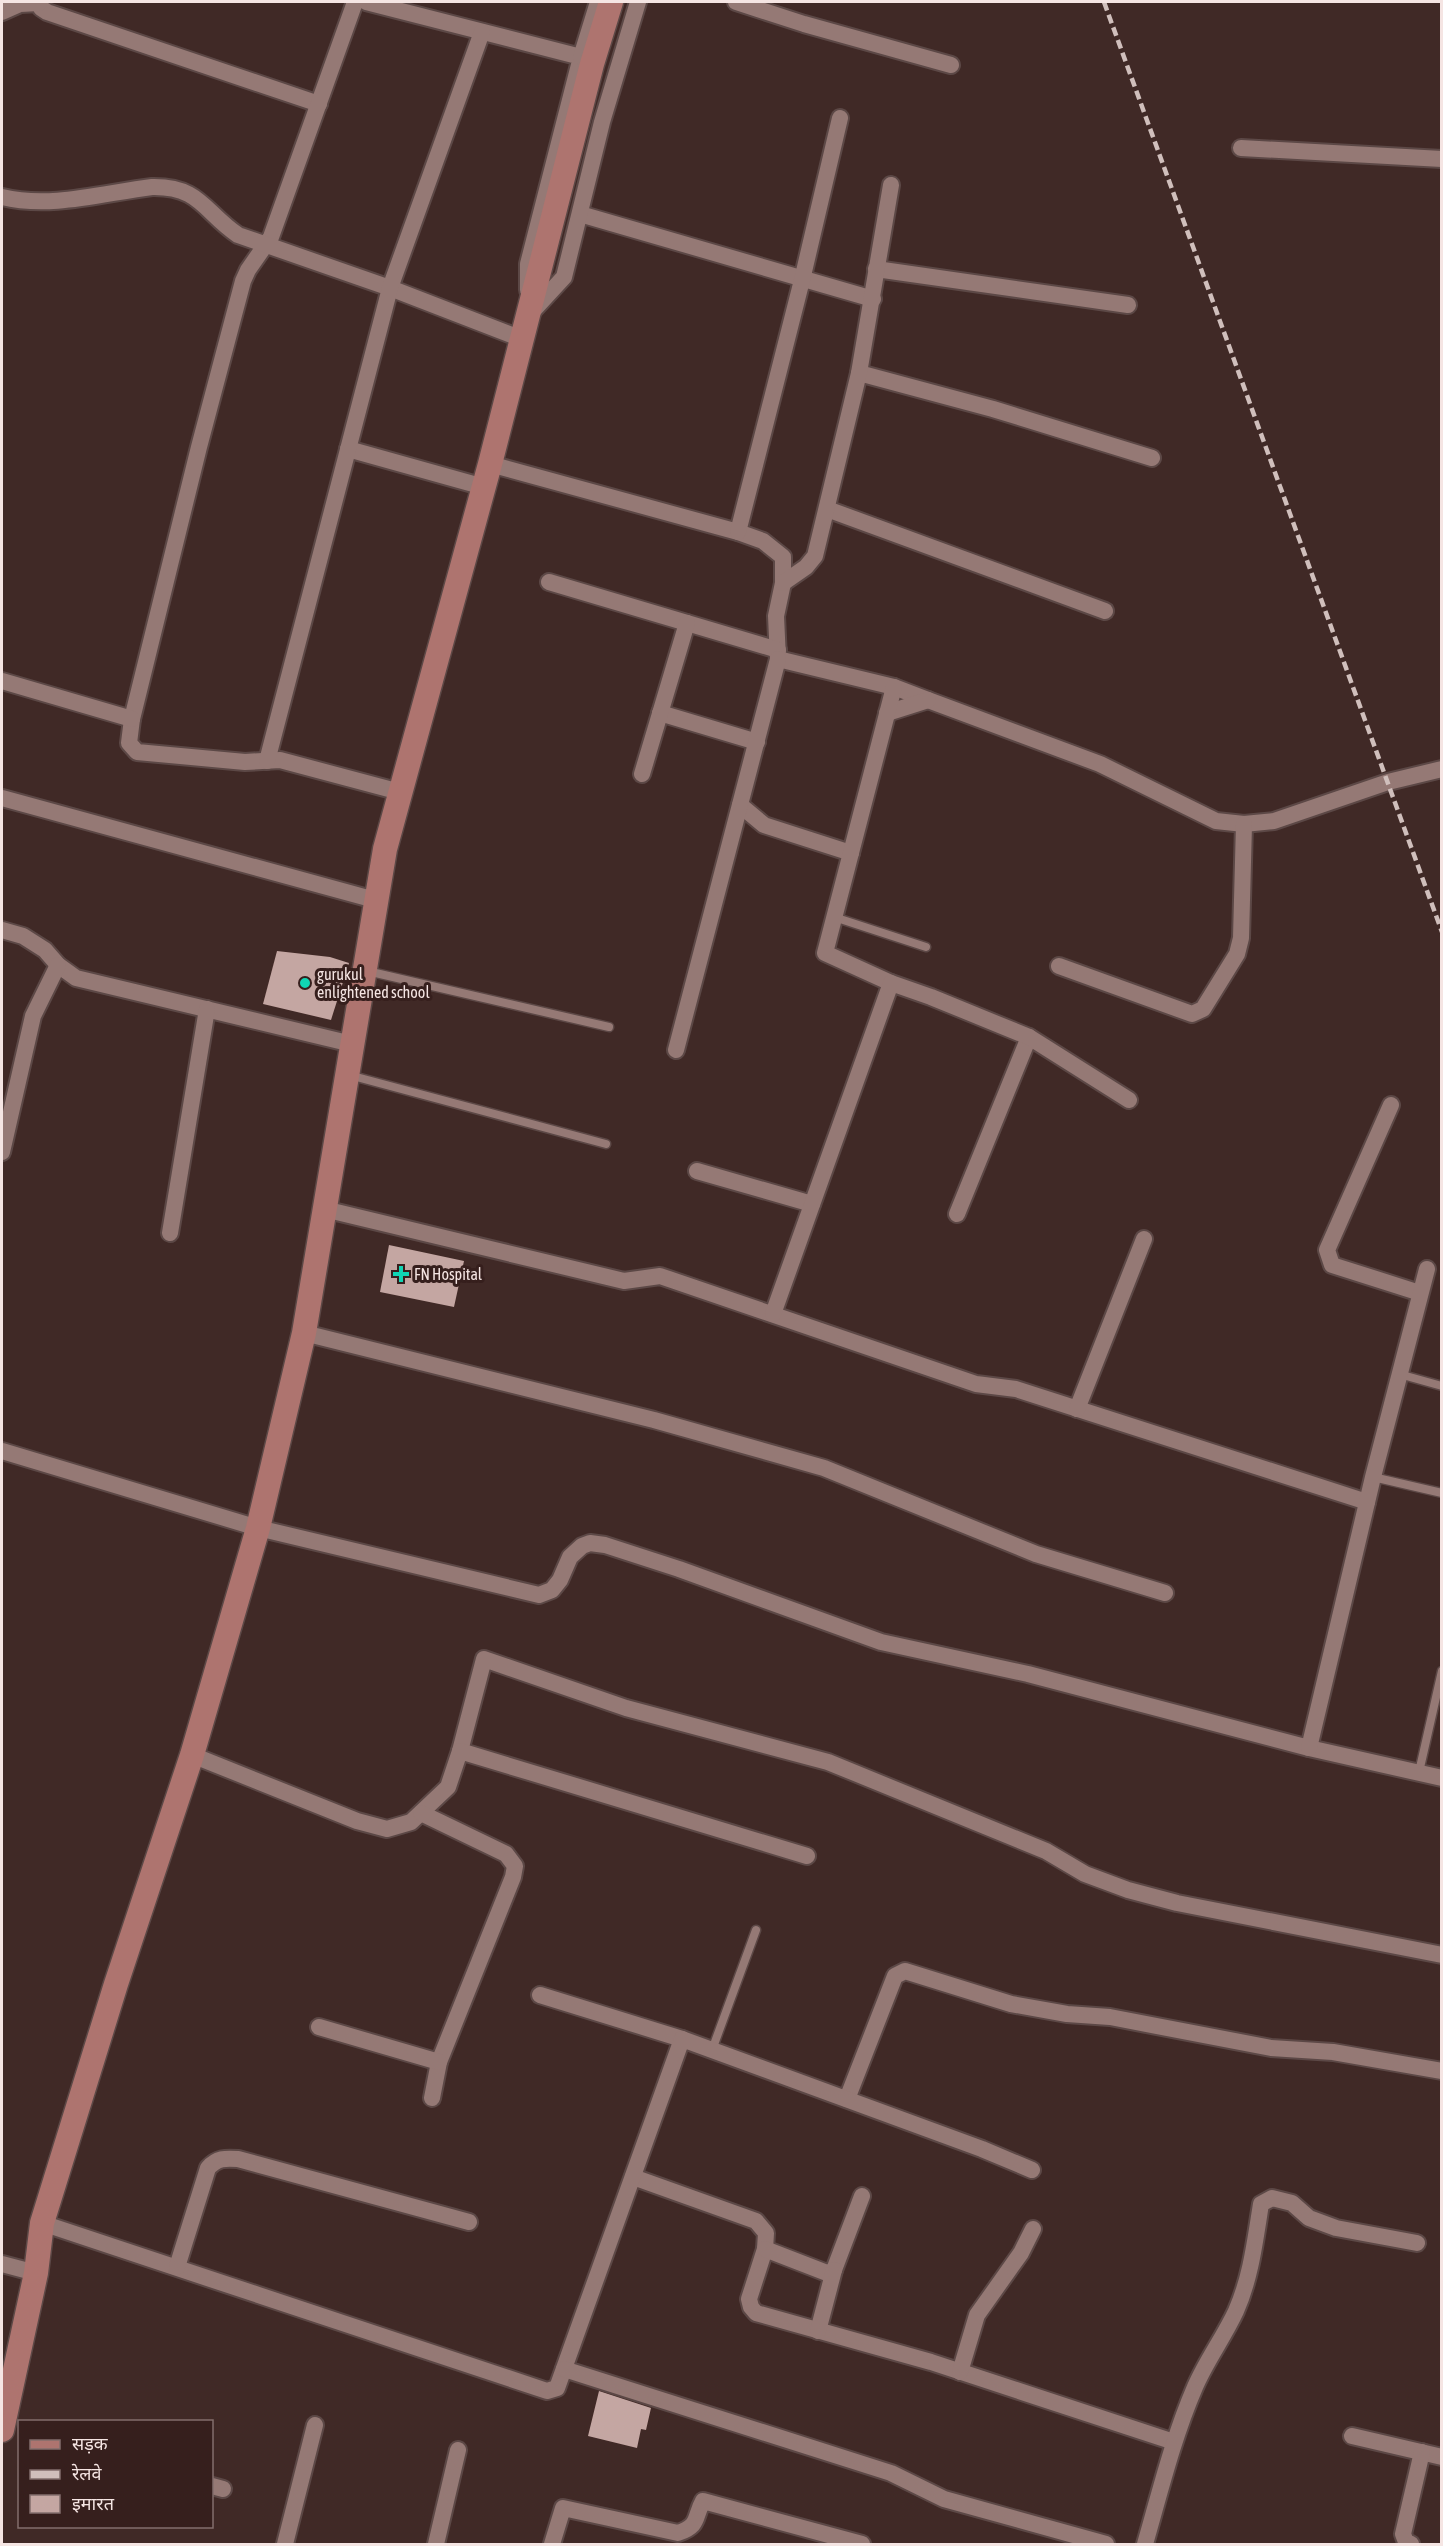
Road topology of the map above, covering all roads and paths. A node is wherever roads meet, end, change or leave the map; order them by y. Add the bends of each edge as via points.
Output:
1 (39, 2) edge
2 (355, 2) edge
3 (366, 2) edge
4 (597, 2) edge
5 (611, 2) edge
6 (638, 2) edge
7 (736, 2) edge
8 (2, 12) edge
9 (482, 32) junction
10 (581, 57) junction
11 (951, 65) dead end
12 (319, 104) junction
13 (840, 118) dead end
14 (1241, 148) dead end
15 (1442, 159) edge
16 (891, 185) dead end
17 (2, 197) edge
18 (580, 214) junction
19 (266, 246) junction
20 (876, 269) junction
21 (802, 280) junction
22 (390, 288) junction
23 (873, 299) junction
24 (1128, 305) dead end
25 (529, 315) junction
26 (522, 339) junction
27 (859, 373) junction
28 (348, 448) junction
29 (1152, 458) dead end
30 (487, 475) junction
31 (827, 509) junction
32 (738, 532) junction
33 (549, 582) dead end
34 (783, 583) junction
35 (1105, 611) dead end
36 (687, 623) junction
37 (778, 654) junction
38 (2, 681) edge
39 (894, 687) junction
40 (928, 700) junction
41 (660, 713) junction
42 (887, 713) junction
43 (132, 719) junction
44 (757, 742) junction
45 (267, 761) junction
46 (1442, 770) edge
47 (642, 774) dead end
48 (400, 792) junction
49 (2, 798) edge
50 (740, 805) junction
51 (1244, 824) junction
52 (851, 853) junction
53 (375, 900) junction
54 (834, 917) junction
55 (2, 930) edge
56 (927, 947) dead end
57 (58, 965) junction
58 (1059, 966) dead end
59 (364, 970) junction
60 (891, 983) junction
61 (207, 1009) junction
62 (609, 1027) dead end
63 (1029, 1037) junction
64 (352, 1044) junction
65 (676, 1050) dead end
66 (347, 1075) junction
67 (1129, 1100) dead end
68 (1391, 1105) dead end
69 (606, 1144) dead end
70 (2, 1152) edge
71 (698, 1171) dead end
72 (812, 1204) junction
73 (324, 1209) junction
74 (957, 1214) dead end
75 (170, 1233) dead end
76 (1144, 1239) dead end
77 (1426, 1269) dead end
78 (1420, 1293) junction
79 (773, 1314) junction
80 (304, 1333) junction
81 (1399, 1374) junction
82 (1442, 1386) edge
83 (1077, 1409) junction
84 (2, 1451) edge
85 (1373, 1477) junction
86 (1442, 1493) edge
87 (1367, 1502) junction
88 (258, 1528) junction
89 (1165, 1593) dead end
90 (1442, 1671) edge
91 (1309, 1748) junction
92 (460, 1751) junction
93 (192, 1755) junction
94 (1419, 1772) junction
95 (1442, 1778) edge
96 (421, 1813) junction
97 (807, 1856) dead end
98 (756, 1930) dead end
99 (1442, 1955) edge
100 (540, 1995) dead end
101 (319, 2027) dead end
102 (682, 2039) junction
103 (712, 2050) junction
104 (440, 2062) junction
105 (1442, 2071) edge
106 (432, 2098) dead end
107 (847, 2099) junction
108 (1032, 2170) dead end
109 (633, 2177) junction
110 (862, 2196) dead end
111 (469, 2222) dead end
112 (42, 2223) junction
113 (1033, 2229) dead end
114 (1418, 2243) dead end
115 (765, 2249) junction
116 (2, 2264) edge
117 (177, 2267) junction
118 (834, 2270) junction
119 (36, 2273) junction
120 (818, 2331) junction
121 (564, 2369) junction
122 (960, 2372) junction
123 (315, 2425) dead end
124 (2, 2429) edge
125 (18, 2433) edge
126 (1352, 2436) dead end
127 (1174, 2442) junction
128 (458, 2450) dead end
129 (1422, 2452) junction
130 (1442, 2457) edge
131 (285, 2544) edge
132 (436, 2544) edge
133 (552, 2544) edge
134 (862, 2544) edge
135 (1106, 2544) edge
136 (1145, 2544) edge
137 (1411, 2544) edge

1 - 8 street via 20,4
1 - 12 street via 40,8 48,12
2 - 12 street
3 - 9 street
4 - 10 street
5 - 25 street
6 - 18 street via 602,122
7 - 11 street
9 - 10 street
9 - 22 street
10 - 25 street via 528,264
12 - 19 street
13 - 21 street
14 - 15 street
16 - 20 street
17 - 19 street via 61,201 167,187 199,199 228,228
18 - 21 street
18 - 25 street via 564,277
19 - 22 street
19 - 43 street via 243,281
20 - 23 street
20 - 24 street
21 - 23 street
21 - 32 street
22 - 26 street
22 - 28 street
23 - 27 street
25 - 26 street
26 - 30 street
27 - 29 street
27 - 31 street
28 - 30 street
28 - 45 street
30 - 32 street
30 - 48 street
31 - 34 street via 811,562
31 - 35 street
32 - 34 street via 764,541 783,557
33 - 36 street
34 - 37 street via 776,616
36 - 37 street
36 - 41 street
37 - 39 street
37 - 44 street
38 - 43 street
39 - 40 street
39 - 42 street
40 - 42 street
40 - 51 street via 1100,764 1216,821
41 - 44 street
41 - 47 street
42 - 52 street
43 - 45 street via 129,743 137,752 206,760
44 - 50 street
45 - 48 street via 280,760
46 - 51 street via 1388,782 1274,821
48 - 53 street
49 - 53 street
50 - 52 street via 770,828
50 - 65 street
51 - 58 street via 1241,938 1231,967 1203,1009 1192,1014
52 - 54 street
53 - 59 street
54 - 56 lane
54 - 60 street via 825,953
55 - 57 street via 23,936 45,950
57 - 61 street via 76,978
57 - 70 street via 33,1016
59 - 62 lane
59 - 64 street
60 - 63 street
60 - 72 street
61 - 64 street
61 - 75 street
63 - 67 street
63 - 74 street
64 - 66 street
66 - 69 lane
66 - 73 street
68 - 78 street via 1327,1250 1332,1265
71 - 72 street
72 - 79 street
73 - 79 street via 624,1281 660,1276
73 - 80 street
76 - 83 street
77 - 78 street
78 - 81 street
79 - 83 street via 976,1384 1016,1389
80 - 88 street
80 - 89 street via 654,1420 824,1468 1036,1554
81 - 82 lane
81 - 85 street
83 - 87 street
84 - 88 street
85 - 86 lane
85 - 87 street
87 - 91 street
88 - 91 street via 539,1595 552,1590 570,1557 582,1546 604,1545 881,1642 1028,1674
88 - 93 street
90 - 94 lane
91 - 94 street
92 - 96 street via 448,1787
92 - 97 street
92 - 99 street via 484,1659 626,1708 828,1762 1046,1851 1085,1874 1128,1890
93 - 96 street via 357,1821 387,1829 411,1822
93 - 112 street
94 - 95 street
96 - 104 street via 506,1854 515,1866
98 - 103 lane
100 - 102 street
101 - 104 street
102 - 103 street
102 - 109 street
103 - 107 street
104 - 106 street
105 - 107 street via 1333,2052 1271,2049 1110,2017 1011,2004 905,1971 895,1976
107 - 108 street
109 - 115 street via 756,2221 766,2233
109 - 121 street
110 - 118 street
111 - 117 street via 225,2158 208,2168
112 - 117 street
112 - 119 street
113 - 122 street via 978,2315
114 - 127 street via 1336,2228 1309,2218 1292,2203 1265,2200 1235,2313 1195,2387
115 - 118 street via 827,2272
115 - 120 street via 749,2299 751,2307 756,2313
116 - 119 street
117 - 121 street via 547,2391 557,2388
118 - 120 street
119 - 124 street
120 - 122 street
121 - 135 street via 891,2473 944,2499
122 - 127 street
123 - 131 street
124 - 125 street
126 - 129 street
127 - 136 street
128 - 132 street
129 - 130 street
129 - 137 street via 1402,2534
133 - 134 street via 563,2508 678,2533 688,2530 696,2521 703,2501

